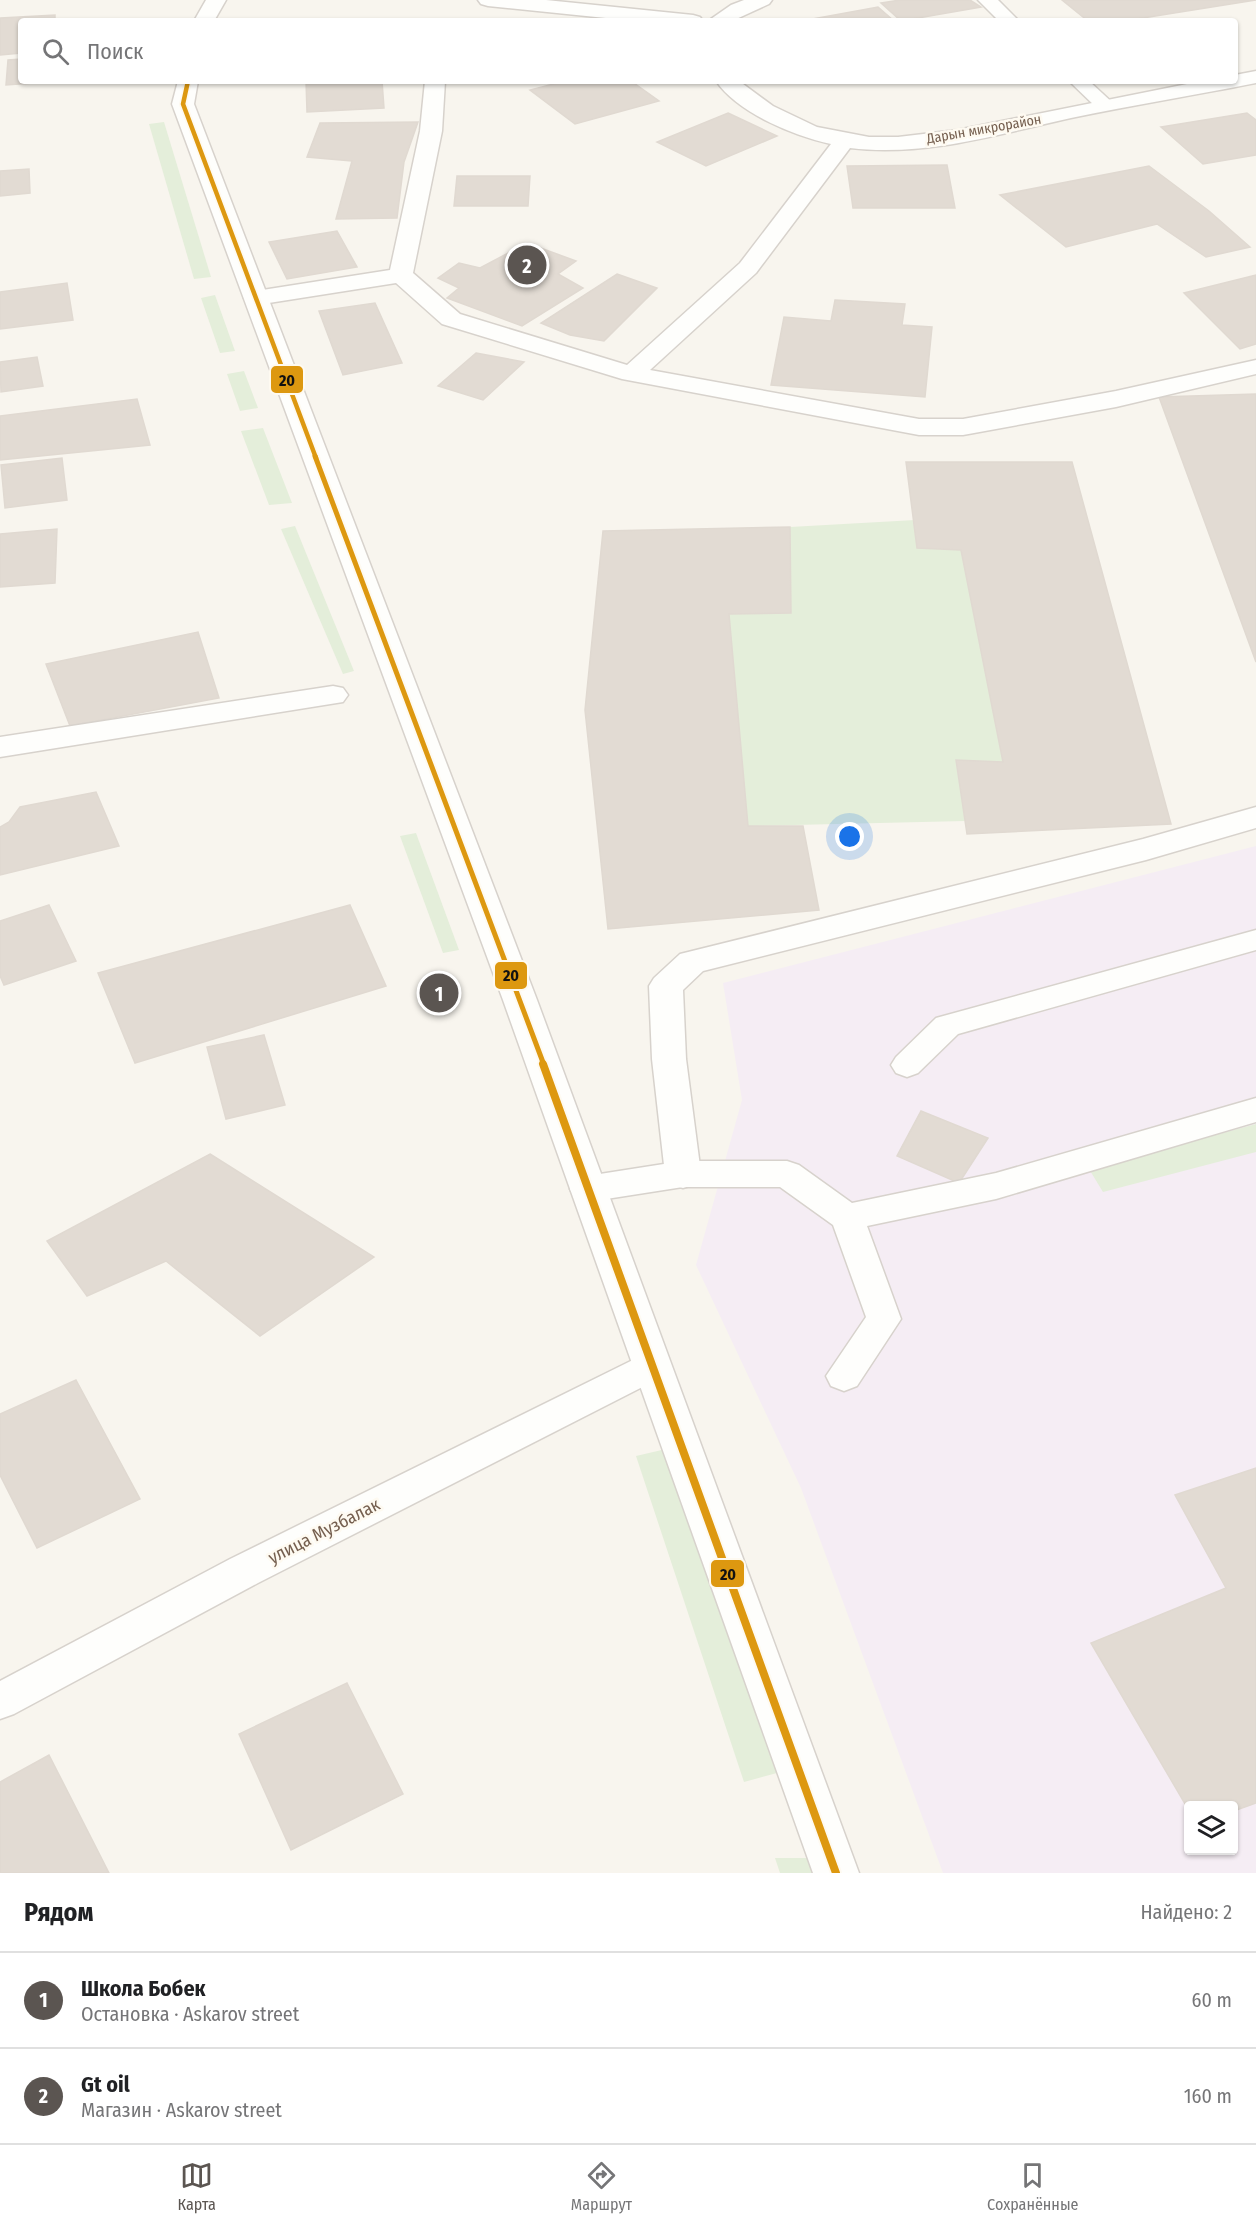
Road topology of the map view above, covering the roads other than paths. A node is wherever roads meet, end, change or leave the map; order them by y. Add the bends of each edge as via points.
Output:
1 (216, 0) edge
2 (762, 0) edge
3 (987, 0) edge
4 (482, 5) edge
5 (206, 18) edge
6 (653, 18) edge
7 (723, 18) edge
8 (1007, 18) edge
9 (1256, 77) edge
10 (1238, 80) edge
11 (187, 84) edge
12 (435, 84) edge
13 (729, 84) edge
14 (1081, 84) edge
15 (1218, 84) edge
16 (1105, 105) junction
17 (844, 141) junction
18 (401, 275) junction
19 (256, 298) junction
20 (1256, 367) edge
21 (631, 374) junction
22 (333, 695) dead end
23 (0, 747) edge
24 (1256, 818) edge
25 (1256, 940) edge
26 (907, 1065) dead end
27 (1256, 1110) edge
28 (683, 1174) junction
29 (587, 1189) junction
30 (847, 1217) junction
31 (651, 1366) junction
32 (844, 1376) dead end
33 (0, 1701) edge
34 (836, 1873) edge

1 - 5 street
2 - 7 street
3 - 8 lane
4 - 6 street
9 - 10 street, Дарын микрорайон
11 - 19 street via 183,104
12 - 18 street via 431,131
13 - 17 street, Дарын микрорайон via 751,103 782,121
14 - 16 lane
15 - 16 street, Дарын микрорайон
16 - 17 street, Дарын микрорайон via 952,137 885,143
17 - 21 street via 748,268
18 - 19 street
18 - 21 street via 451,319
19 - 29 street via 520,1000
20 - 21 street via 1116,399 963,427 919,427
22 - 23 street
24 - 28 street via 692,962 666,986 669,1059
25 - 26 lane via 947,1026
27 - 30 lane via 996,1186
28 - 29 lane
28 - 30 lane via 787,1174
29 - 31 street
30 - 32 lane via 884,1319
31 - 33 lane, улица Музбалак via 265,1561
31 - 34 street

